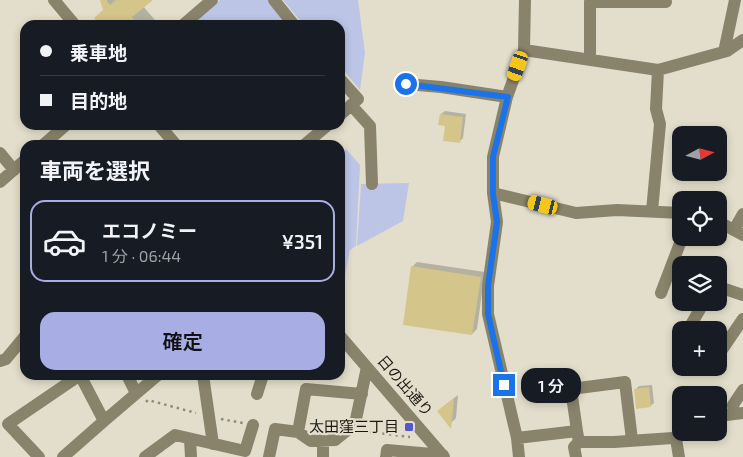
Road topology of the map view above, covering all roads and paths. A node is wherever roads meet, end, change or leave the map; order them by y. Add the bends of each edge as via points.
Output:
1 (54, 0) edge
2 (212, 0) edge
3 (274, 0) edge
4 (525, 0) edge
5 (735, 0) edge
6 (666, 2) dead end
7 (71, 20) edge
8 (189, 20) edge
9 (290, 20) edge
10 (743, 40) edge
11 (524, 50) junction
12 (724, 52) junction
13 (590, 60) junction
14 (658, 70) junction
15 (406, 84) dead end
16 (345, 85) edge
17 (508, 97) junction
18 (351, 105) junction
19 (345, 110) edge
20 (60, 130) edge
21 (322, 130) edge
22 (49, 140) edge
23 (310, 140) edge
24 (0, 153) edge
25 (20, 165) edge
26 (14, 170) junction
27 (0, 182) edge
28 (372, 184) dead end
29 (493, 194) junction
30 (652, 211) junction
31 (672, 212) edge
32 (743, 214) edge
33 (738, 232) edge
34 (679, 246) edge
35 (727, 290) edge
36 (660, 293) dead end
37 (743, 295) edge
38 (743, 319) edge
39 (20, 342) edge
40 (345, 342) edge
41 (727, 342) edge
42 (0, 361) edge
43 (367, 367) junction
44 (73, 380) edge
45 (83, 380) edge
46 (130, 380) edge
47 (152, 380) edge
48 (204, 380) edge
49 (262, 380) edge
50 (743, 390) edge
51 (136, 393) junction
52 (258, 394) dead end
53 (362, 394) junction
54 (140, 407) dead end
55 (738, 414) edge
56 (209, 417) junction
57 (104, 420) junction
58 (253, 425) joint
59 (298, 432) junction
60 (672, 435) edge
61 (578, 437) junction
62 (517, 438) junction
63 (190, 439) junction
64 (323, 440) junction
65 (632, 440) junction
66 (676, 441) edge
67 (213, 444) junction
68 (444, 456) edge
69 (39, 457) edge
70 (63, 457) edge
71 (145, 457) edge
72 (191, 457) edge
73 (269, 457) edge
74 (323, 457) edge
75 (386, 457) edge
76 (519, 457) edge
77 (576, 457) edge
78 (679, 457) edge

1 - 7 street
2 - 8 street
3 - 9 street
4 - 11 street
5 - 12 street
6 - 13 street via 590,2
10 - 12 street
11 - 13 street
11 - 17 street
12 - 14 street
13 - 14 street
14 - 30 street via 656,109 660,124
15 - 17 street
16 - 18 street via 358,100
17 - 29 street via 493,157
18 - 19 street
18 - 28 street via 370,126
20 - 22 street
21 - 23 street
24 - 26 street
25 - 26 street
26 - 27 street
29 - 30 street via 576,213
29 - 62 street via 497,222 488,286 488,314
30 - 31 street
32 - 33 street
34 - 36 street
35 - 37 street
38 - 41 street
39 - 42 street via 6,359
40 - 43 street, 日の出通り
43 - 53 street
43 - 68 street, 日の出通り
44 - 69 street via 8,424
45 - 57 street
46 - 51 street
47 - 51 street
48 - 56 street
49 - 52 street
50 - 55 street via 733,406
51 - 57 street
53 - 59 street via 306,389
53 - 64 street via 355,424 335,440
54 - 56 path via 148,400
56 - 58 path
56 - 67 street
57 - 70 street
58 - 67 street via 246,451
59 - 64 street via 311,441
59 - 73 street via 275,429
60 - 65 street
61 - 62 street
61 - 65 street via 614,442
61 - 65 street via 571,389 625,382
61 - 77 street via 574,447
62 - 76 street
63 - 67 street
63 - 71 street via 175,435
63 - 72 street
64 - 74 street
66 - 78 street
68 - 75 street via 387,450

